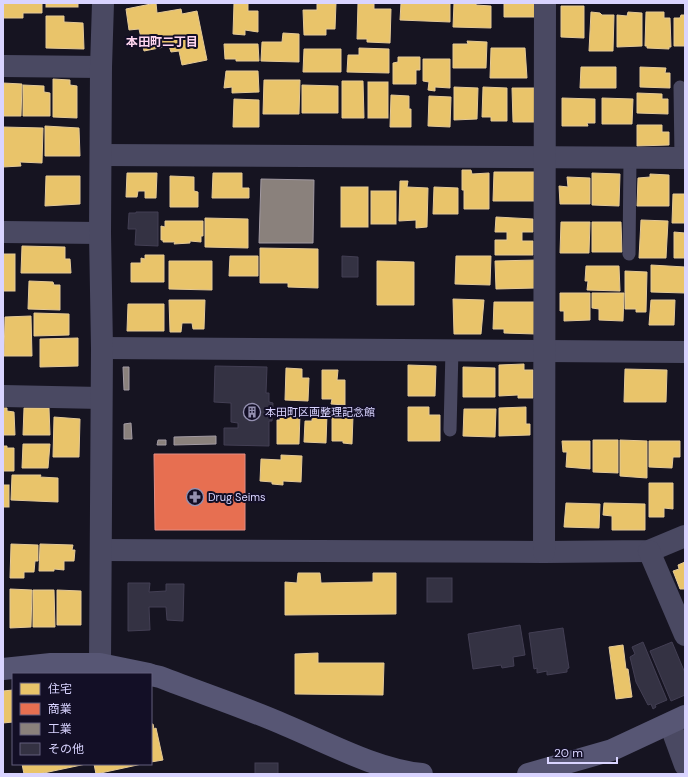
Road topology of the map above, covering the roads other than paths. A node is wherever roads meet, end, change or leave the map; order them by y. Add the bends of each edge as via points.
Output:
1 (103, 3) edge
2 (545, 3) edge
3 (3, 66) edge
4 (101, 67) junction
5 (680, 87) dead end
6 (101, 155) junction
7 (545, 158) junction
8 (630, 158) junction
9 (683, 158) edge
10 (3, 232) edge
11 (100, 232) junction
12 (629, 254) dead end
13 (102, 348) junction
14 (452, 350) junction
15 (545, 350) junction
16 (685, 352) edge
17 (3, 396) edge
18 (101, 398) junction
19 (450, 430) dead end
20 (685, 536) edge
21 (101, 550) junction
22 (649, 551) junction
23 (544, 552) junction
24 (685, 635) edge
25 (100, 664) junction
26 (3, 669) edge
27 (145, 673) edge
28 (152, 675) edge
29 (677, 720) edge
30 (685, 765) edge
31 (411, 774) edge
32 (528, 774) edge

1 - 4 street
2 - 7 street
3 - 4 street
4 - 6 street
5 - 9 lane
6 - 7 street
6 - 11 street
7 - 8 street
7 - 15 street
8 - 9 street
8 - 12 lane
10 - 11 street
11 - 13 street
13 - 14 street
13 - 18 street
14 - 15 street
14 - 19 lane
15 - 16 street
15 - 23 street
17 - 18 street
18 - 21 street
20 - 22 street
21 - 23 street
21 - 25 street
22 - 23 street
22 - 24 street
25 - 26 street via 51,664
25 - 27 street
28 - 31 street via 284,724 342,750
29 - 30 street
29 - 32 street via 612,750

